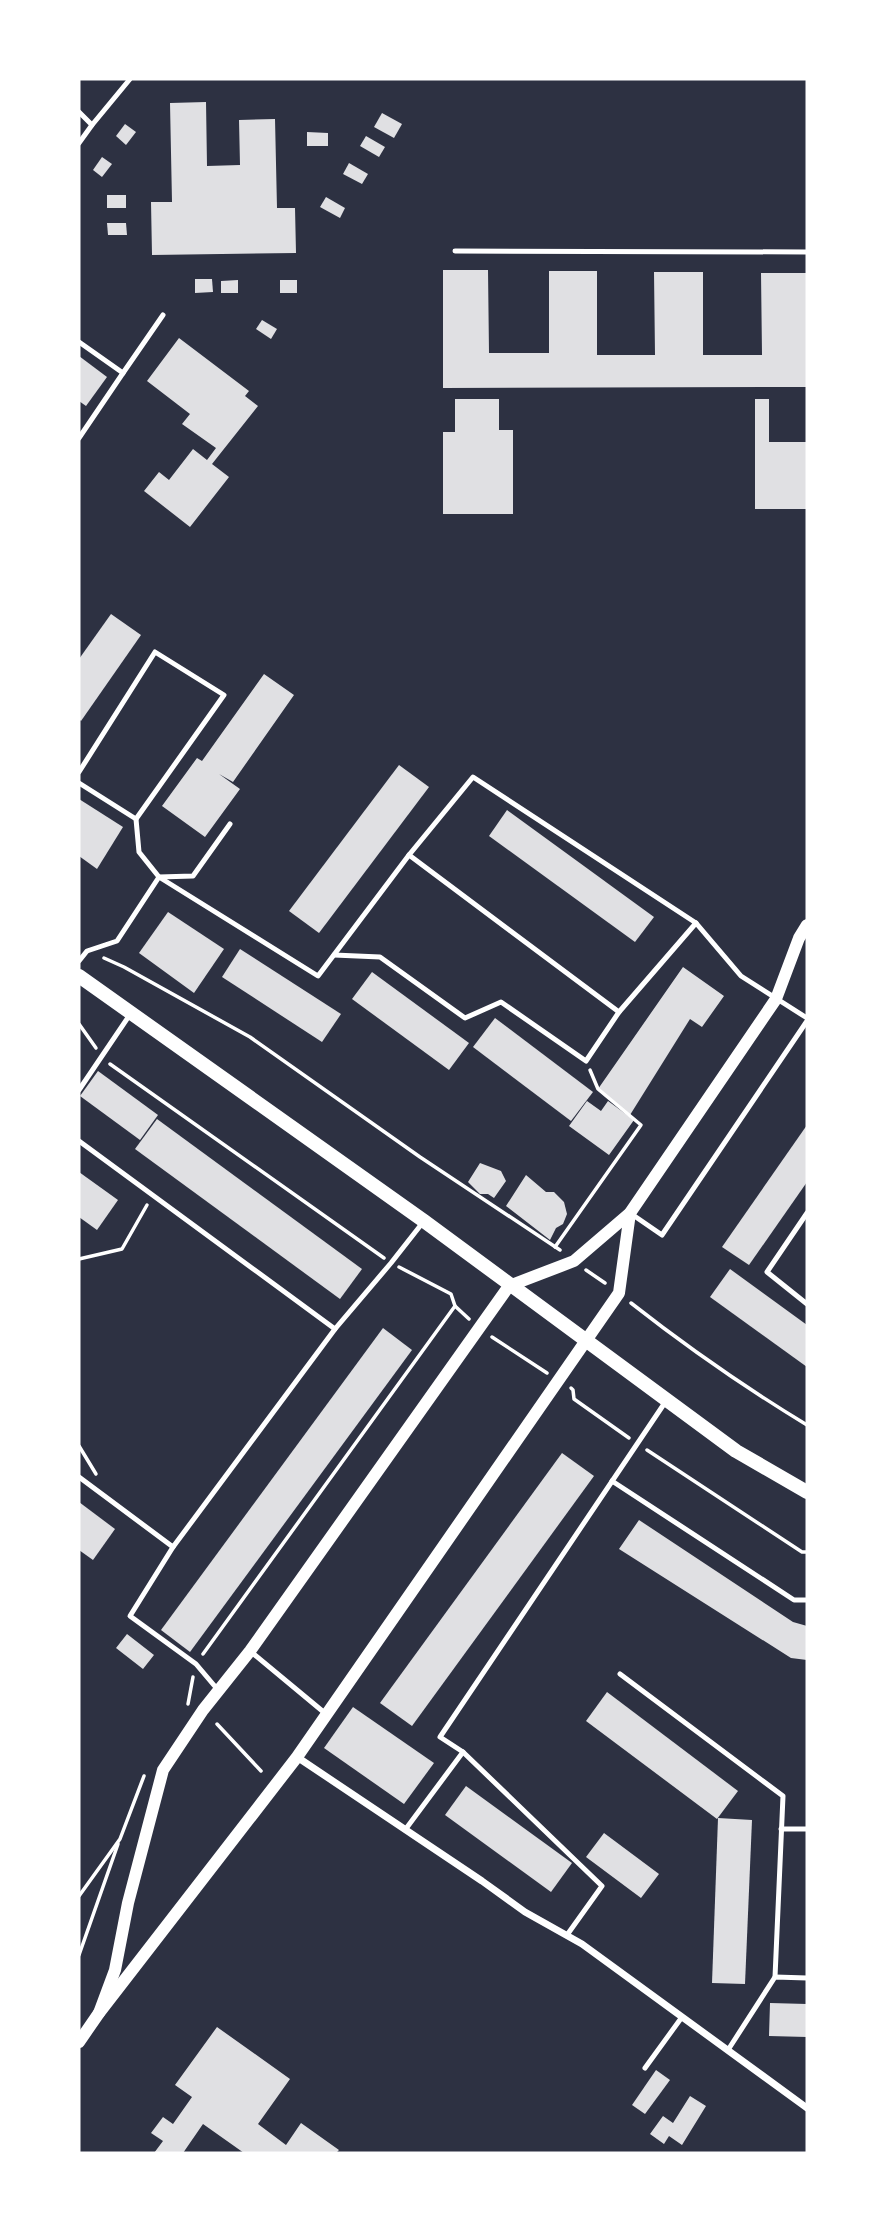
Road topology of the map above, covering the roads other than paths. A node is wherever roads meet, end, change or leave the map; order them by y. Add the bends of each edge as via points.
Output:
1 (130, 79) edge
2 (79, 112) edge
3 (92, 125) junction
4 (79, 143) edge
5 (454, 251) dead end
6 (807, 252) edge
7 (163, 315) dead end
8 (79, 342) edge
9 (123, 373) junction
10 (79, 438) edge
11 (79, 772) edge
12 (79, 783) edge
13 (136, 819) junction
14 (230, 824) dead end
15 (409, 855) junction
16 (159, 877) junction
17 (696, 923) junction
18 (807, 925) edge
19 (334, 955) junction
20 (79, 961) edge
21 (79, 976) edge
22 (776, 999) junction
23 (619, 1012) junction
24 (131, 1013) junction
25 (807, 1020) edge
26 (79, 1090) edge
27 (79, 1141) edge
28 (630, 1213) junction
29 (807, 1213) edge
30 (424, 1221) junction
31 (509, 1286) junction
32 (807, 1304) edge
33 (335, 1329) junction
34 (586, 1340) junction
35 (667, 1399) junction
36 (79, 1477) edge
37 (612, 1481) junction
38 (807, 1492) edge
39 (173, 1547) junction
40 (807, 1600) edge
41 (250, 1651) junction
42 (620, 1674) dead end
43 (219, 1690) junction
44 (327, 1715) junction
45 (463, 1752) junction
46 (297, 1757) junction
47 (781, 1829) junction
48 (807, 1829) edge
49 (405, 1830) junction
50 (567, 1935) junction
51 (775, 1977) junction
52 (807, 1978) edge
53 (99, 2012) junction
54 (682, 2017) junction
55 (79, 2042) edge
56 (728, 2050) junction
57 (645, 2068) dead end
58 (807, 2108) edge

1 - 3 lane
2 - 3 lane
3 - 4 lane
5 - 6 lane
7 - 9 lane
8 - 9 lane
9 - 10 lane
11 - 13 lane via 155,652 224,695
12 - 13 lane
13 - 16 lane via 139,852
14 - 16 lane via 193,876
15 - 17 lane via 473,777
15 - 19 lane
15 - 23 lane
16 - 19 lane via 318,976
16 - 20 lane via 117,941 87,951
17 - 22 lane via 741,976
17 - 23 lane
18 - 22 street
19 - 23 lane via 380,957 465,1018 501,1002 586,1061
21 - 24 main road
22 - 25 lane
22 - 28 street
24 - 26 lane
24 - 30 main road
25 - 28 lane via 662,1236
27 - 33 lane
28 - 31 street via 574,1261
28 - 34 street via 619,1293
29 - 32 lane via 767,1272
30 - 31 main road
30 - 33 lane
31 - 34 main road
31 - 41 street
33 - 39 lane
34 - 35 main road
34 - 44 street
35 - 37 lane
35 - 38 main road via 736,1451
36 - 39 lane
37 - 40 lane via 794,1600
37 - 45 lane via 440,1737
39 - 43 lane via 130,1616 195,1664
41 - 43 street
41 - 44 lane
42 - 47 lane via 783,1796
43 - 53 street via 163,1770 115,1970
44 - 46 street
45 - 49 lane
45 - 50 lane via 602,1886
46 - 49 street
46 - 53 street
47 - 48 lane
47 - 51 lane
49 - 50 street via 525,1912
50 - 54 street
51 - 52 lane
51 - 56 lane
53 - 55 street
54 - 56 street
54 - 57 lane
56 - 58 street

